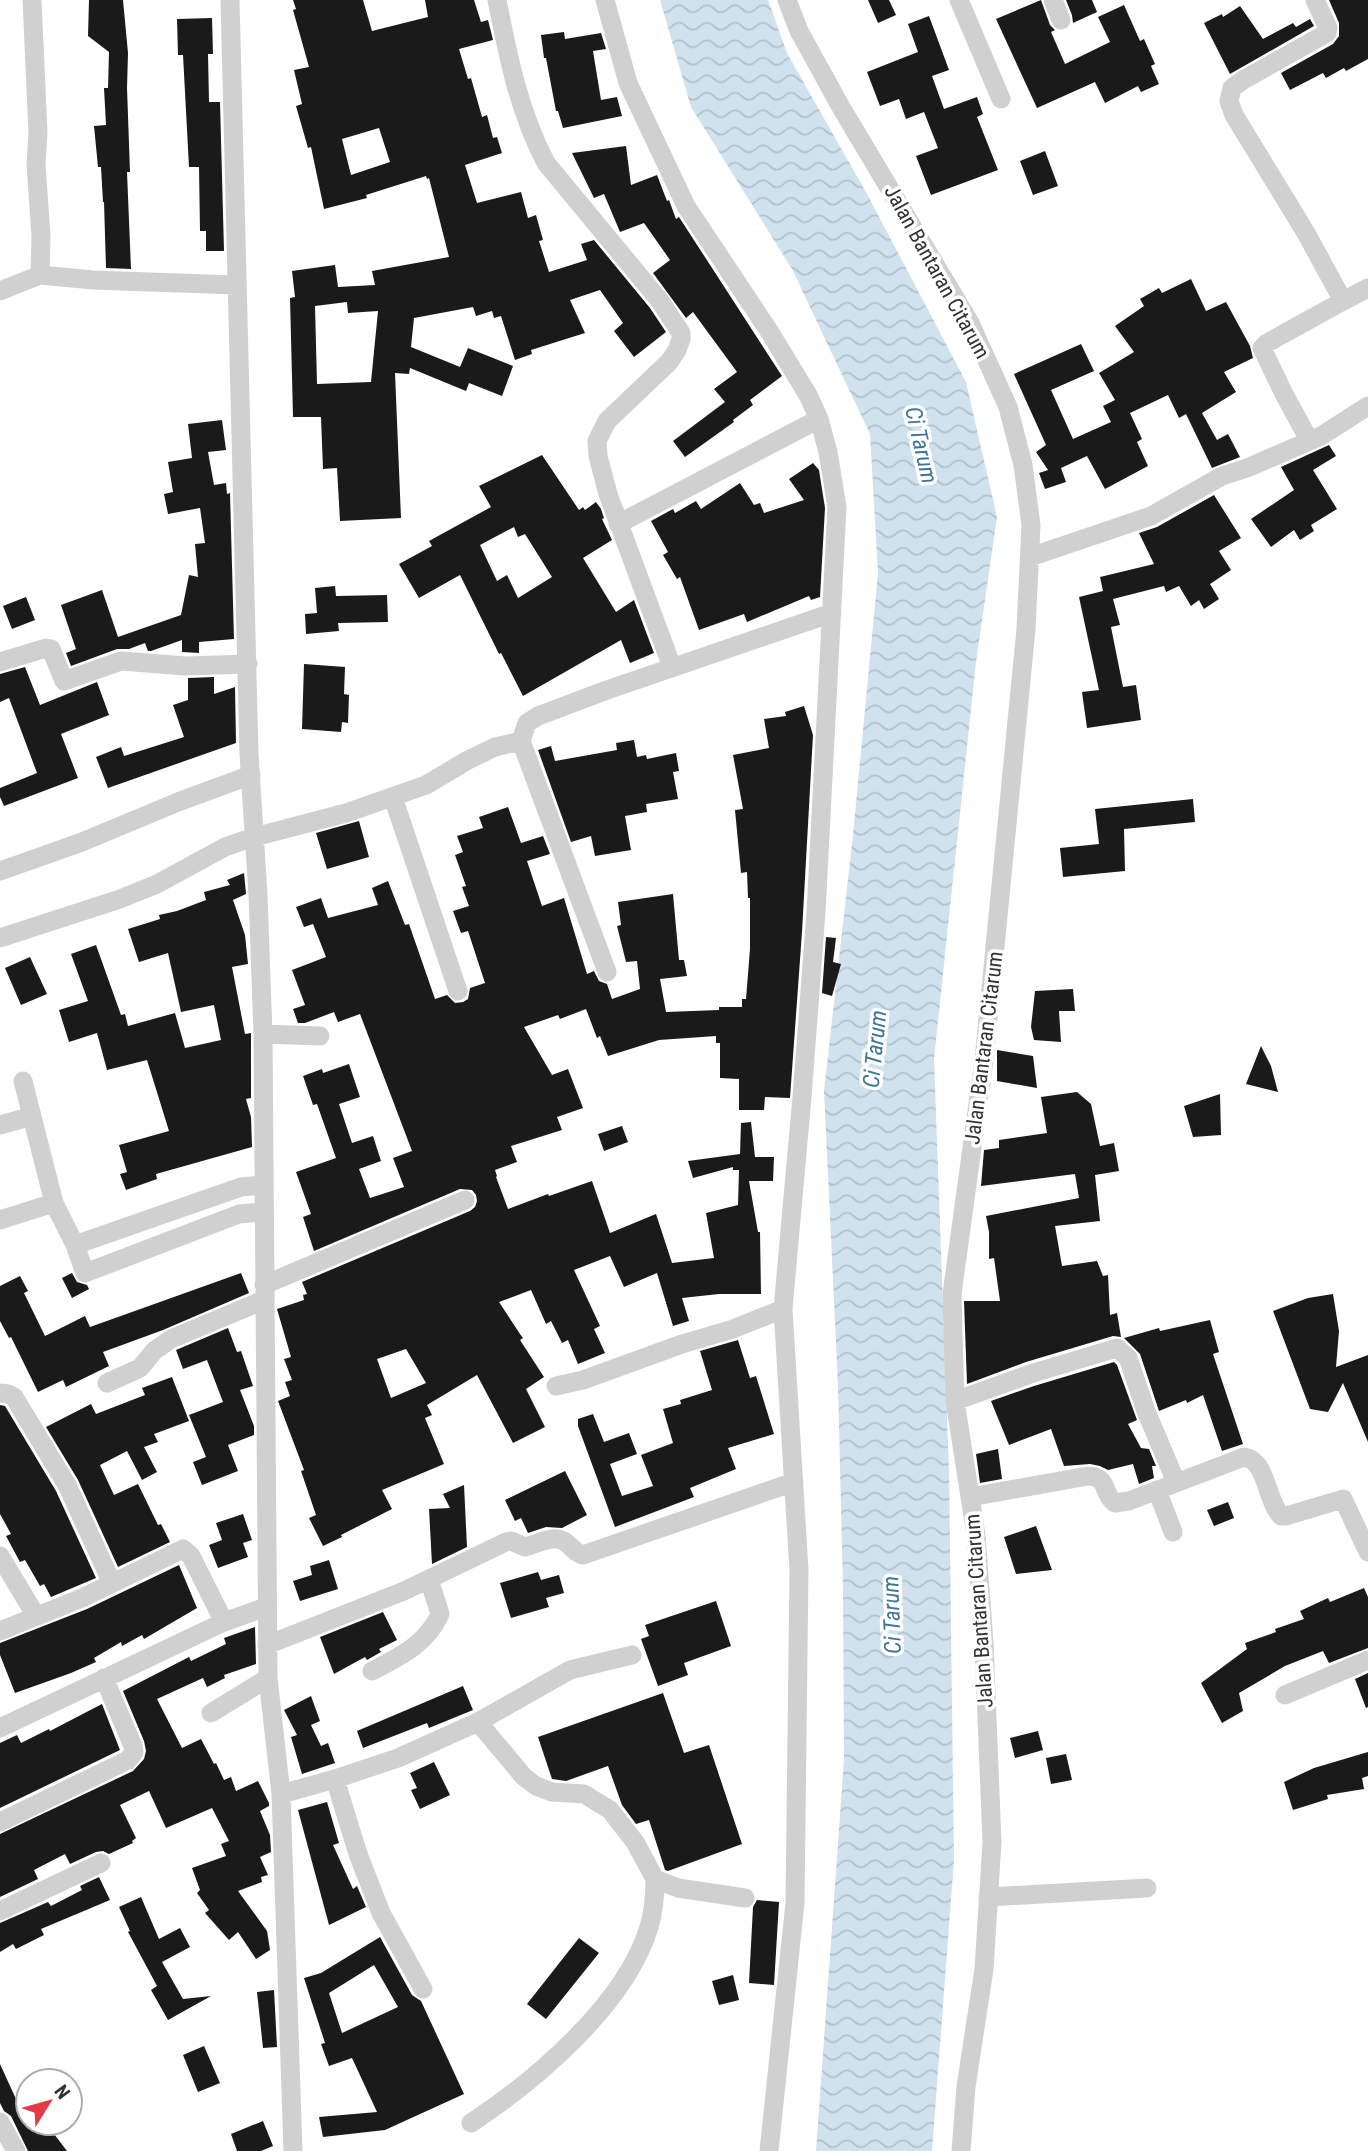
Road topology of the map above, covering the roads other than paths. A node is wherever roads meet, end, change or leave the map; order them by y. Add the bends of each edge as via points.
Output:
1 (33, 0) edge
2 (230, 0) edge
3 (497, 0) edge
4 (605, 0) edge
5 (787, 0) edge
6 (959, 0) edge
7 (1053, 0) edge
8 (1315, 0) edge
9 (1061, 20) dead end
10 (1001, 99) dead end
11 (40, 275) junction
12 (236, 285) junction
13 (1368, 288) edge
14 (0, 291) edge
15 (1343, 301) junction
16 (1368, 406) edge
17 (818, 419) junction
18 (1309, 440) junction
19 (618, 524) junction
20 (1030, 557) junction
21 (832, 614) junction
22 (0, 662) edge
23 (248, 664) junction
24 (672, 667) junction
25 (521, 741) junction
26 (251, 775) junction
27 (393, 797) junction
28 (254, 837) junction
29 (0, 871) edge
30 (0, 938) edge
31 (607, 972) dead end
32 (458, 991) dead end
33 (263, 1034) junction
34 (320, 1036) dead end
35 (23, 1081) dead end
36 (32, 1115) junction
37 (0, 1125) edge
38 (263, 1185) junction
39 (465, 1200) dead end
40 (54, 1203) junction
41 (263, 1212) junction
42 (0, 1220) edge
43 (75, 1245) junction
44 (264, 1293) junction
45 (783, 1309) junction
46 (107, 1383) dead end
47 (556, 1386) dead end
48 (0, 1393) edge
49 (955, 1401) junction
50 (794, 1482) junction
51 (1176, 1482) junction
52 (1157, 1490) junction
53 (970, 1497) junction
54 (1173, 1532) dead end
55 (1368, 1552) edge
56 (0, 1556) edge
57 (429, 1579) junction
58 (112, 1583) junction
59 (267, 1607) junction
60 (36, 1616) junction
61 (224, 1622) junction
62 (0, 1631) edge
63 (267, 1645) junction
64 (632, 1655) dead end
65 (1368, 1660) edge
66 (372, 1671) dead end
67 (104, 1678) junction
68 (268, 1678) junction
69 (1285, 1695) dead end
70 (211, 1713) dead end
71 (478, 1722) junction
72 (0, 1728) edge
73 (335, 1779) junction
74 (281, 1794) junction
75 (0, 1822) edge
76 (101, 1863) dead end
77 (655, 1879) junction
78 (1147, 1888) dead end
79 (988, 1897) junction
80 (745, 1898) dead end
81 (0, 1911) edge
82 (423, 1989) dead end
83 (0, 2122) edge
84 (471, 2123) dead end
85 (16, 2151) edge
86 (293, 2151) edge
87 (769, 2151) edge
88 (961, 2151) edge

1 - 11 street
2 - 12 street
3 - 19 street via 515,83 546,163 681,333 669,362 607,421 597,441
4 - 17 street via 628,83 686,206 769,331
5 - 20 street, Jalan Bantaran Citarum via 842,109 970,323 1008,407 1023,465
6 - 10 street
7 - 9 street
8 - 15 street via 1327,33 1232,88 1229,101
11 - 12 street
11 - 14 street
12 - 23 street
13 - 15 street
15 - 18 street via 1262,348
16 - 18 street
17 - 19 street
17 - 21 street via 837,507
18 - 20 street via 1222,476 1151,516
19 - 24 street
20 - 49 street, Jalan Bantaran Citarum via 985,1060 952,1294
21 - 24 street
21 - 45 street via 815,925
22 - 23 street via 51,649 64,681 121,661
23 - 26 street
24 - 25 street via 538,716 527,723
25 - 27 street via 495,747 426,785
25 - 31 street
26 - 28 street
26 - 29 street
27 - 28 street
27 - 32 street
28 - 30 street via 132,894
28 - 33 street
33 - 34 street
33 - 38 street
35 - 36 street
36 - 37 street
36 - 40 street
38 - 41 street
38 - 43 street via 241,1186
39 - 44 street
40 - 42 street
40 - 43 street
41 - 43 street via 239,1214 85,1273
41 - 44 street
44 - 46 street via 171,1339 140,1368
44 - 59 street
45 - 47 street
45 - 50 street
48 - 58 street via 14,1398 45,1446
49 - 51 street via 1117,1348 1128,1358
49 - 53 street, Jalan Bantaran Citarum
50 - 57 street via 583,1555 555,1538 526,1548 511,1541
50 - 87 street via 799,1570 795,1903
51 - 52 street
51 - 55 street via 1251,1458 1281,1516 1343,1499
52 - 53 street via 1115,1503 1101,1480 1087,1476
52 - 54 street
53 - 79 street, Jalan Bantaran Citarum via 984,1643 992,1842
56 - 60 street
57 - 63 street
57 - 66 street via 440,1614 434,1627 416,1645
58 - 60 street
58 - 61 street via 183,1549 191,1556
59 - 61 street
59 - 63 street
60 - 62 street
61 - 67 street
63 - 68 street
64 - 71 street via 570,1670
65 - 69 street
67 - 72 street
67 - 75 street via 133,1746 132,1756
68 - 70 street
68 - 74 street
71 - 73 street via 398,1758
71 - 77 street via 536,1786 584,1794 610,1810
73 - 74 street
73 - 82 street via 381,1913
74 - 86 street
76 - 81 street
77 - 80 street via 678,1888
77 - 84 street via 649,1928 607,2002 570,2044
78 - 79 street
79 - 88 street, Jalan Bantaran Citarum via 984,1969
83 - 85 street

